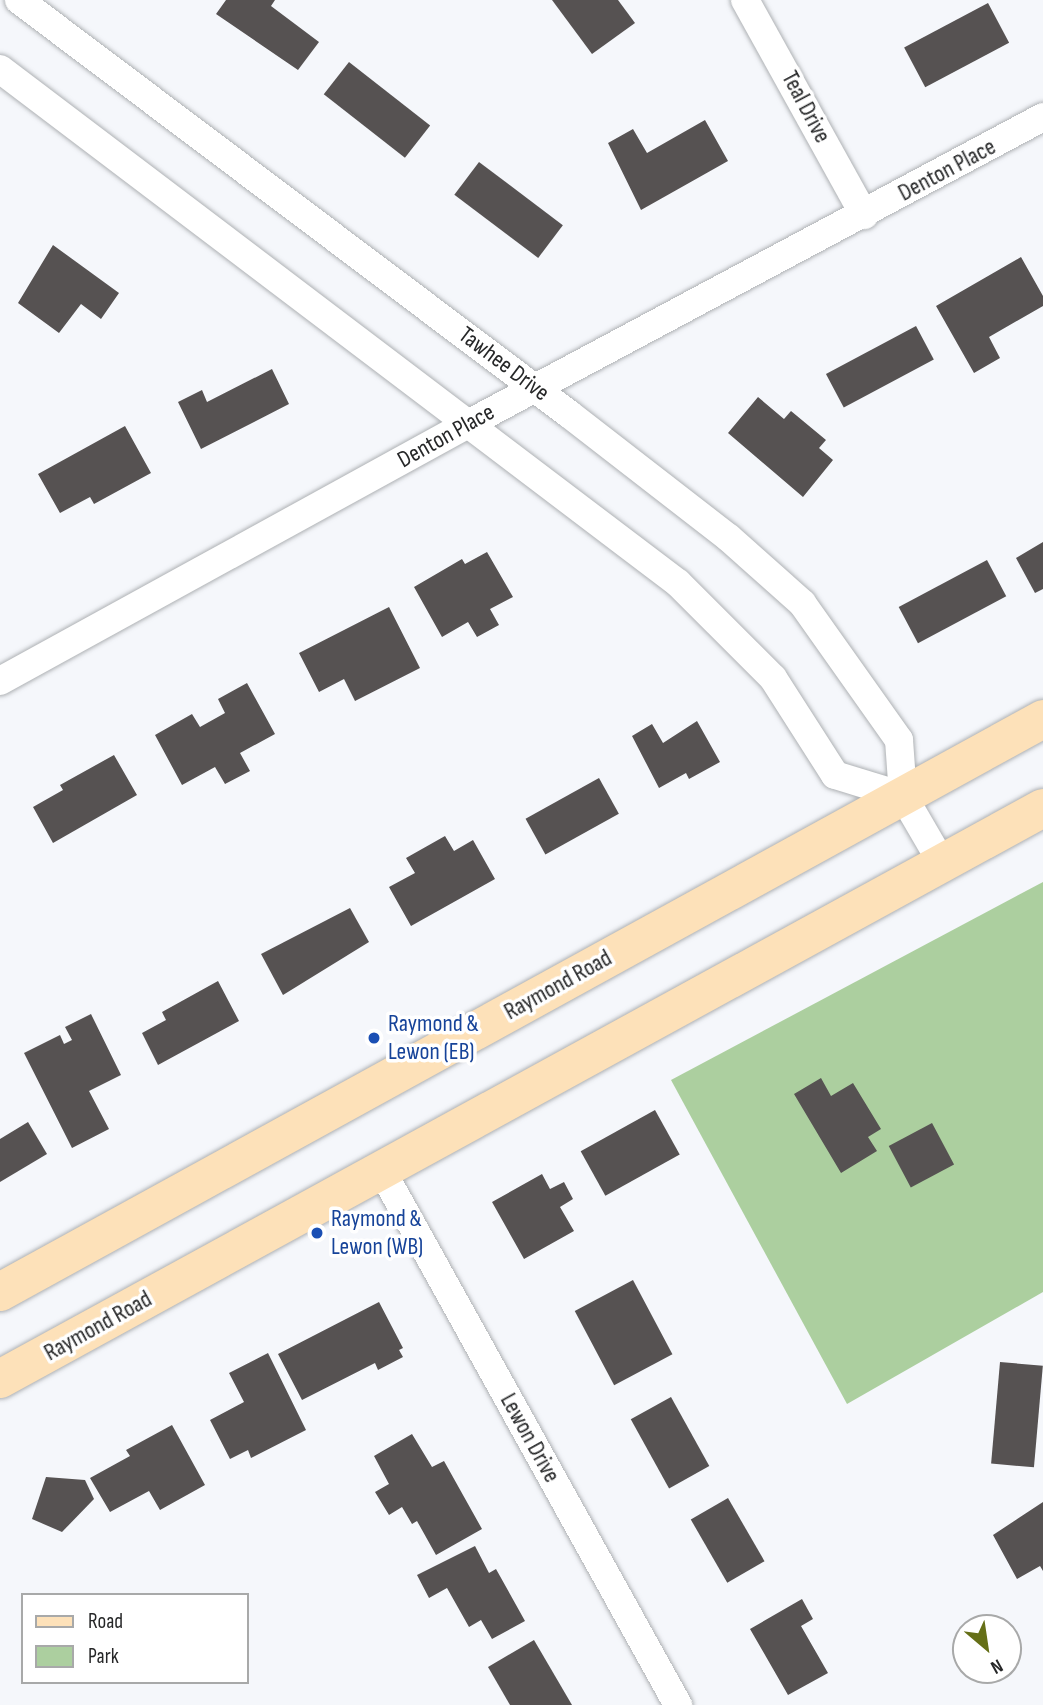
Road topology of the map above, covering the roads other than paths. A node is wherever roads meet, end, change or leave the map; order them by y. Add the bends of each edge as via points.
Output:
1 (19, 0) edge
2 (746, 0) edge
3 (0, 69) edge
4 (1043, 117) edge
5 (864, 215) junction
6 (535, 388) junction
7 (466, 425) junction
8 (0, 681) edge
9 (1043, 719) edge
10 (903, 796) junction
11 (1043, 808) edge
12 (942, 863) junction
13 (382, 1171) junction
14 (0, 1292) edge
15 (0, 1379) edge
16 (678, 1705) edge

1 - 6 street, Tawhee Drive
2 - 5 street, Teal Drive
3 - 7 street
4 - 5 street, Denton Place
5 - 6 street, Denton Place
6 - 7 street, Denton Place
6 - 10 street, Tawhee Drive via 729,538 802,603 899,740
7 - 8 street, Denton Place
7 - 10 street via 678,583 734,635 773,678 835,775
9 - 10 main road, Raymond Road
10 - 12 street, Tawhee Drive
10 - 14 main road, Raymond Road
11 - 12 main road, Raymond Road
12 - 13 main road, Raymond Road
13 - 15 main road, Raymond Road
13 - 16 street, Lewon Drive

